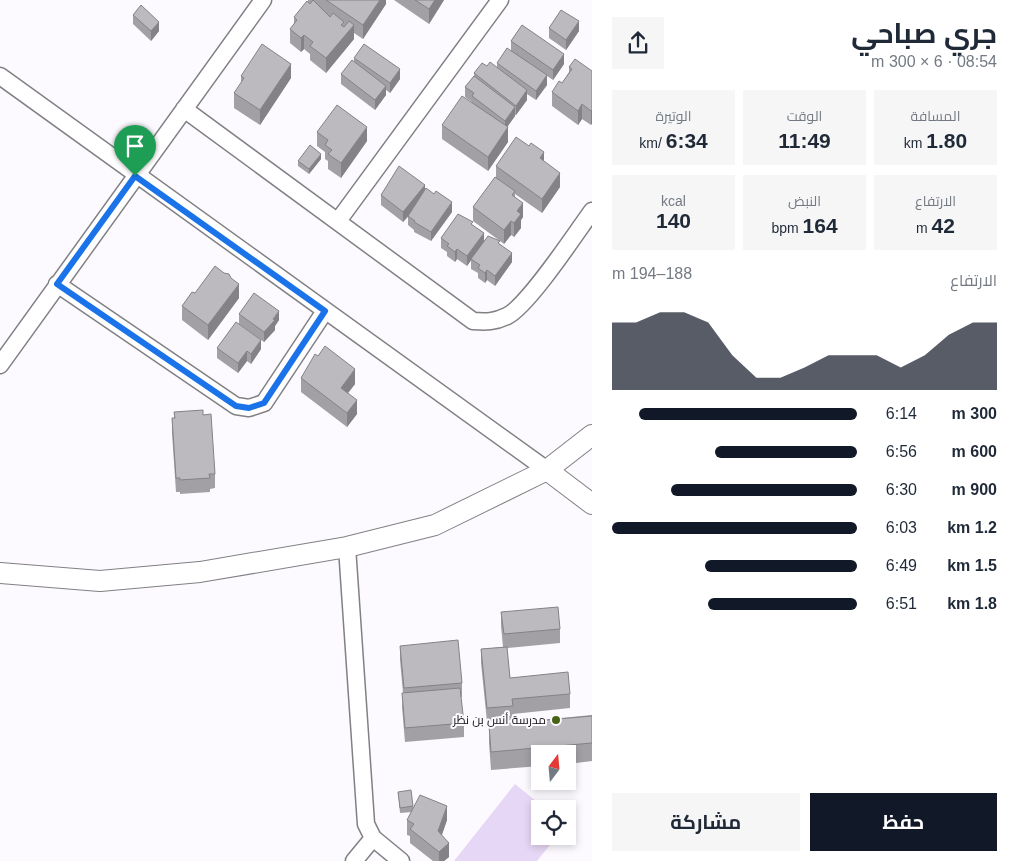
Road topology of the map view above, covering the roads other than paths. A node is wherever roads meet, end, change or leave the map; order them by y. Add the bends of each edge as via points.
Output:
1 (263, 0) edge
2 (500, 0) edge
3 (0, 76) edge
4 (184, 109) junction
5 (135, 176) junction
6 (591, 216) edge
7 (338, 221) junction
8 (57, 284) junction
9 (325, 311) junction
10 (0, 365) edge
11 (592, 435) edge
12 (548, 470) junction
13 (592, 504) edge
14 (347, 547) junction
15 (0, 573) edge
16 (373, 838) junction
17 (354, 861) edge
18 (401, 861) edge

1 - 4 street
2 - 7 street
3 - 5 street
4 - 5 street
4 - 7 street
5 - 8 street
5 - 9 street
6 - 7 street via 523,302 508,316 489,323 473,321
8 - 9 street via 236,406 249,408 264,403
8 - 10 street
9 - 12 street
11 - 12 street
12 - 13 street
12 - 14 street via 436,525
14 - 15 street via 200,572 100,580
14 - 16 street via 366,824
16 - 17 street
16 - 18 street

